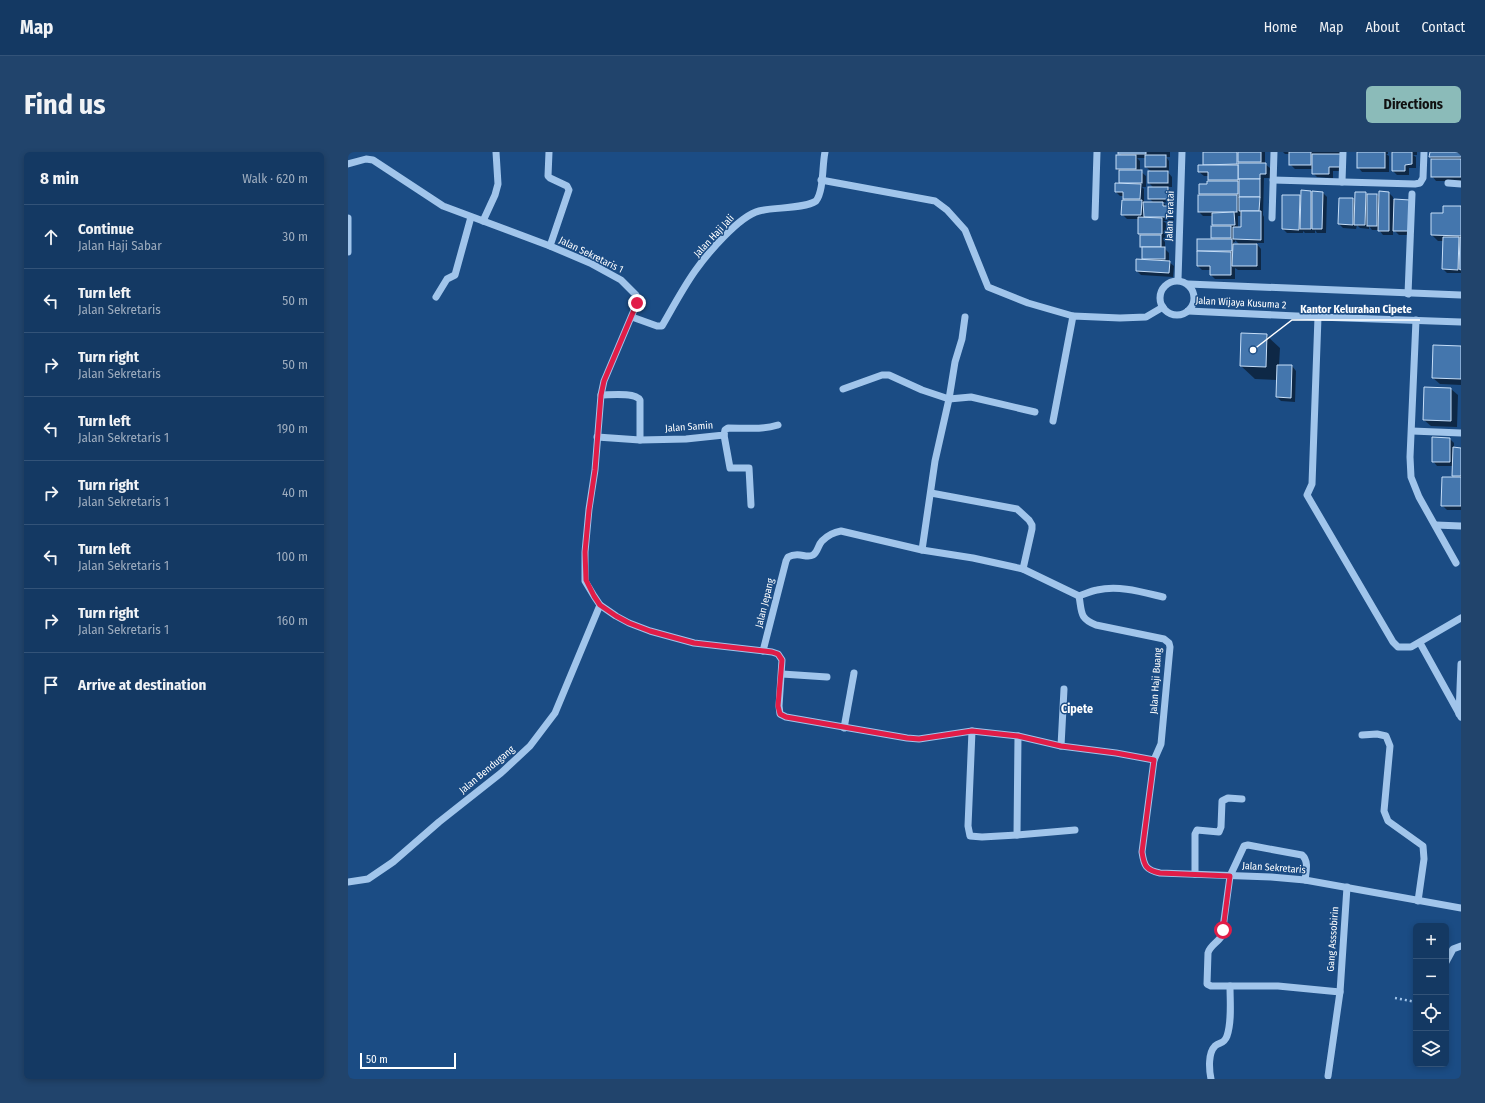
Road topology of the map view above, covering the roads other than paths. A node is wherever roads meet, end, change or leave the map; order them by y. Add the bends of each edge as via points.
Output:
1 (496, 152) edge
2 (549, 152) edge
3 (824, 152) edge
4 (1097, 152) edge
5 (1182, 152) edge
6 (1274, 152) edge
7 (1343, 152) edge
8 (1424, 152) edge
9 (348, 164) edge
10 (821, 180) junction
11 (1273, 180) junction
12 (1342, 182) junction
13 (1448, 183) dead end
14 (1461, 184) edge
15 (1412, 194) dead end
16 (471, 217) junction
17 (1094, 217) dead end
18 (348, 218) edge
19 (1272, 218) dead end
20 (483, 221) junction
21 (550, 246) junction
22 (348, 252) edge
23 (1178, 280) junction
24 (1188, 284) junction
25 (1408, 294) junction
26 (1461, 295) edge
27 (436, 297) dead end
28 (1163, 307) junction
29 (1188, 311) junction
30 (1073, 316) junction
31 (632, 317) junction
32 (965, 317) dead end
33 (1318, 317) junction
34 (1416, 320) junction
35 (1461, 322) edge
36 (842, 389) dead end
37 (601, 395) junction
38 (949, 399) junction
39 (1035, 412) dead end
40 (1053, 421) dead end
41 (778, 425) dead end
42 (1412, 431) junction
43 (1461, 433) edge
44 (724, 435) junction
45 (597, 437) junction
46 (640, 440) junction
47 (930, 493) junction
48 (751, 506) dead end
49 (1436, 525) junction
50 (1461, 526) edge
51 (922, 550) junction
52 (1456, 563) dead end
53 (1023, 569) junction
54 (1079, 596) junction
55 (1163, 597) dead end
56 (600, 605) junction
57 (1461, 618) edge
58 (1420, 643) junction
59 (764, 651) junction
60 (1461, 664) edge
61 (854, 673) dead end
62 (782, 674) junction
63 (828, 677) dead end
64 (1064, 689) dead end
65 (1460, 715) edge
66 (844, 728) junction
67 (972, 731) junction
68 (1362, 735) dead end
69 (1018, 736) junction
70 (1061, 746) junction
71 (1154, 760) junction
72 (1242, 799) dead end
73 (1075, 830) dead end
74 (1017, 835) junction
75 (1195, 874) junction
76 (1230, 876) junction
77 (1305, 880) junction
78 (348, 882) edge
79 (1347, 887) junction
80 (1418, 901) junction
81 (1461, 908) edge
82 (1461, 946) edge
83 (1448, 959) edge
84 (1230, 986) junction
85 (1340, 992) junction
86 (1328, 1076) dead end
87 (1211, 1079) edge

1 - 20 street via 498,184
2 - 21 street via 548,176 570,190
3 - 10 street, Jalan Haji Jali
4 - 17 street
5 - 23 street, Jalan Teratai
6 - 11 street
7 - 12 street
8 - 12 street via 1423,178 1415,184
9 - 16 street, Jalan Sekretaris 1 via 366,159 373,160 443,206
10 - 30 street via 935,201 965,230 988,287 1028,303
10 - 31 street, Jalan Haji Jali via 821,193 814,202 758,211 741,221 696,270 662,326
11 - 12 street
11 - 19 street
13 - 14 street
15 - 25 street
16 - 20 street, Jalan Sekretaris 1
16 - 27 street via 455,275 447,279
18 - 22 street
20 - 21 street, Jalan Sekretaris 1
21 - 31 street, Jalan Sekretaris 1 via 590,263 621,280 633,290 638,298
23 - 24 street, Jalan Wijaya Kusuma 2
23 - 28 street via 1168,283 1162,290 1160,298
24 - 25 street, Jalan Wijaya Kusuma 2
24 - 29 street, Jalan Wijaya Kusuma 2 via 1192,289 1194,301
25 - 26 street, Jalan Wijaya Kusuma 2
28 - 29 street, Jalan Wijaya Kusuma 2 via 1174,314
28 - 30 street via 1146,317
29 - 33 street, Jalan Wijaya Kusuma 2
30 - 40 street
31 - 37 street, Jalan Sekretaris 1 via 604,381
32 - 38 street
33 - 34 street, Jalan Wijaya Kusuma 2
33 - 58 street via 1312,484 1307,495 1393,642 1404,648
34 - 35 street, Jalan Wijaya Kusuma 2
34 - 42 street
36 - 38 street via 889,375
37 - 45 street, Jalan Sekretaris 1
37 - 46 street via 639,397
38 - 39 street via 971,397
38 - 47 street
41 - 44 street, Jalan Samin via 755,429 728,428
42 - 43 street
42 - 49 street via 1411,477 1419,497
44 - 46 street, Jalan Samin
44 - 48 street via 730,468 748,468
45 - 46 street, Jalan Samin
45 - 56 street, Jalan Sekretaris 1 via 585,552 586,580
47 - 51 street
47 - 53 street via 1017,509 1029,520 1032,529
49 - 50 street
49 - 52 street
51 - 53 street
51 - 59 street, Jalan Jepang via 841,530 821,542 813,555 788,556
53 - 54 street
54 - 55 street via 1108,588
54 - 71 street, Jalan Haji Buang via 1086,621 1164,639 1169,643 1161,744
56 - 59 street, Jalan Sekretaris 1 via 629,623 650,631 694,643
56 - 78 street, Jalan Bendugang via 555,713 530,746 502,773 393,862 368,879
57 - 58 street
58 - 65 street
59 - 62 street, Jalan Sekretaris 1 via 780,657
60 - 65 street
61 - 66 street
62 - 63 street
62 - 66 street, Jalan Sekretaris 1 via 778,706 780,714
64 - 70 street
66 - 67 street, Jalan Sekretaris 1 via 919,739
67 - 69 street, Jalan Sekretaris 1
67 - 74 street via 968,826 970,836
68 - 80 street via 1386,736 1390,746 1384,811 1388,821 1423,846 1424,859
69 - 70 street, Jalan Sekretaris 1
69 - 74 street
70 - 71 street, Jalan Sekretaris 1
71 - 75 street, Jalan Sekretaris via 1143,860 1150,871
72 - 75 street via 1228,798 1222,801 1222,827 1219,832 1197,830
73 - 74 street
75 - 76 street, Jalan Sekretaris
76 - 77 street, Jalan Sekretaris
76 - 77 street via 1242,847 1248,845 1302,855 1307,863
76 - 84 street via 1222,935 1208,953 1207,984
77 - 79 street, Jalan Sekretaris
79 - 80 street, Jalan Sekretaris
79 - 85 street, Gang Asssobirin
80 - 81 street, Jalan Sekretaris
82 - 83 street via 1453,949
84 - 85 street via 1278,986
84 - 87 street via 1227,1036 1212,1051 1209,1070
85 - 86 street, Gang Asssobirin

